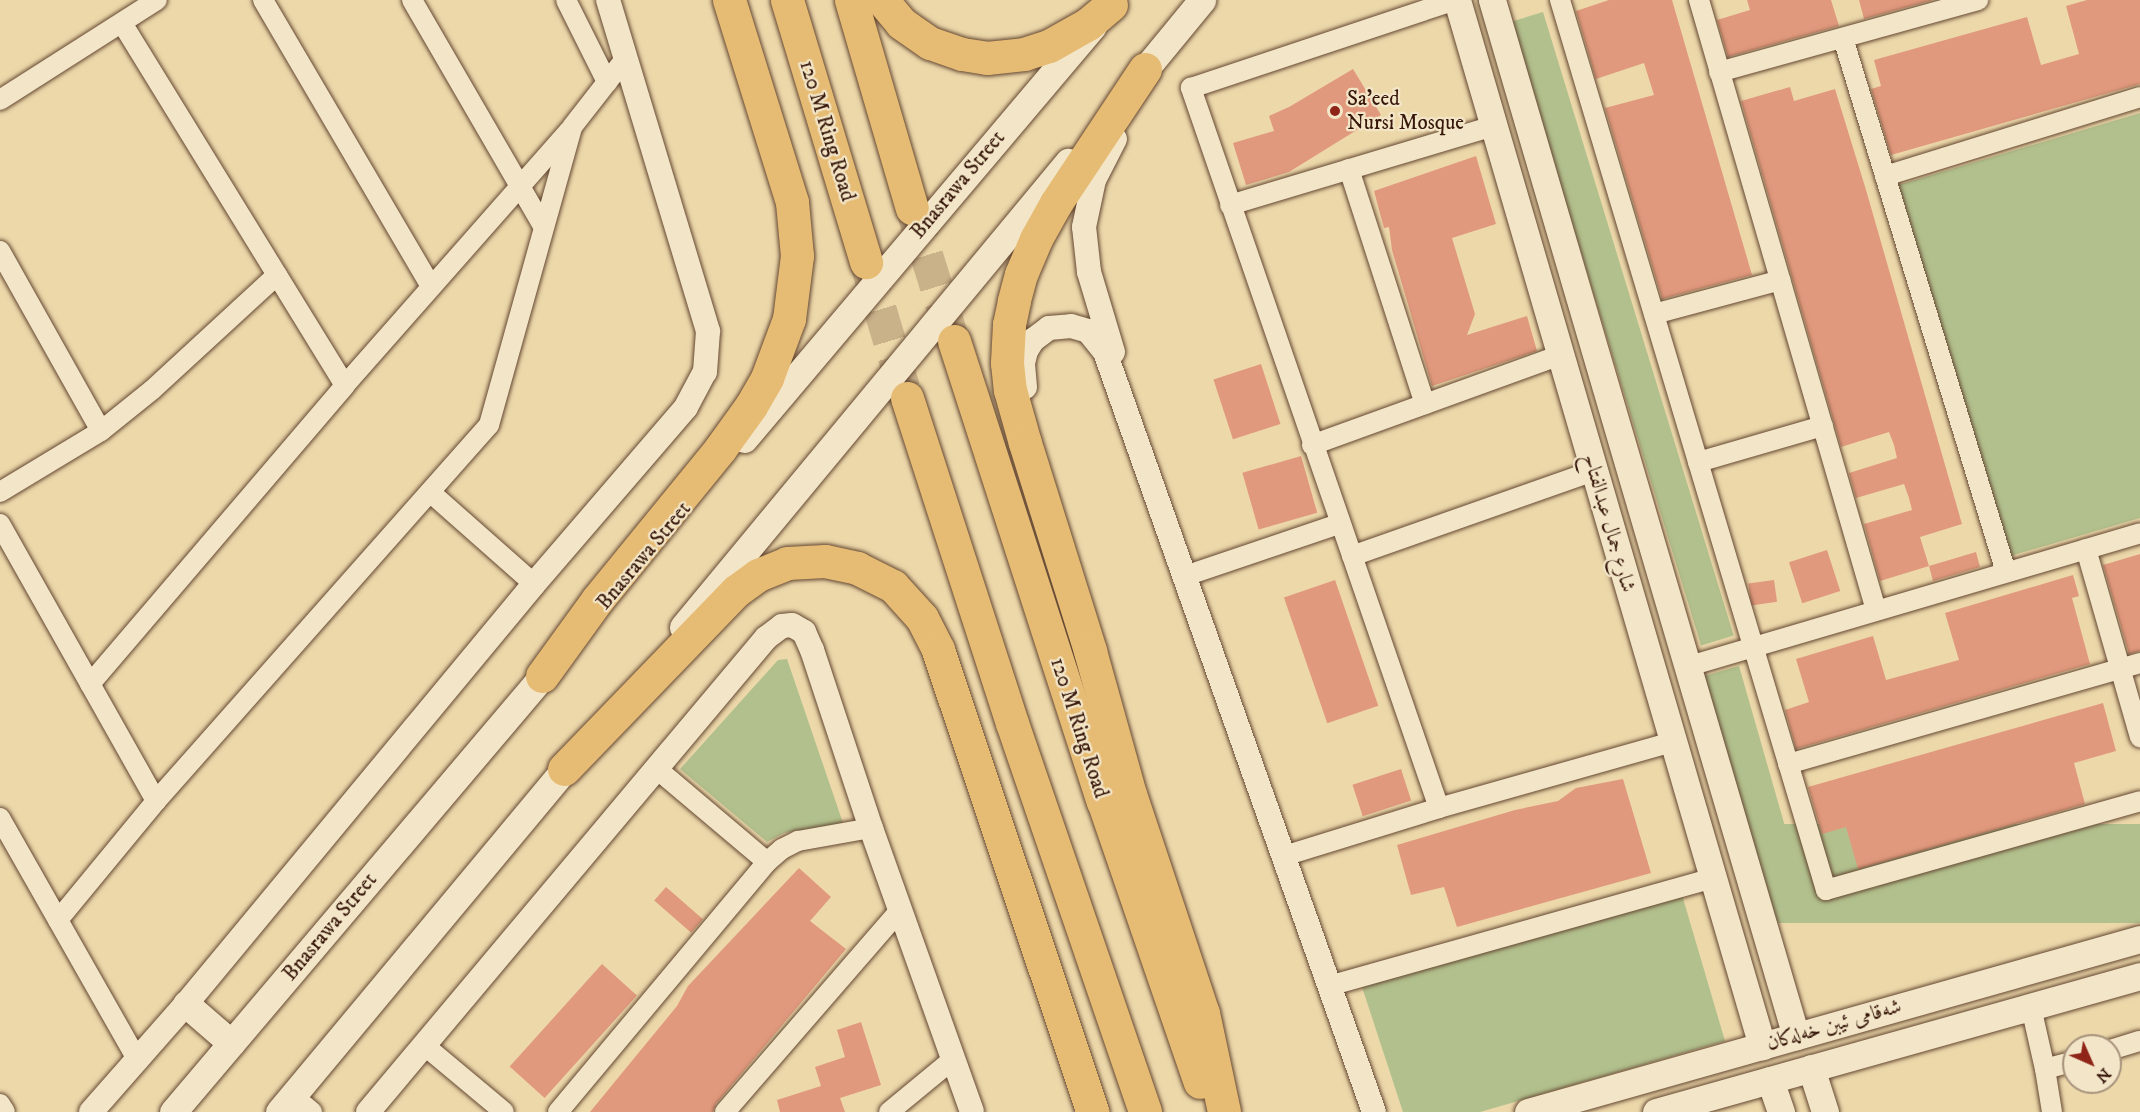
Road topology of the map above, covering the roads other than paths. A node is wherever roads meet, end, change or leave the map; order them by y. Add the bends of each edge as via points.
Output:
1 (157, 0) edge
2 (263, 0) edge
3 (412, 0) edge
4 (566, 0) edge
5 (608, 0) edge
6 (729, 0) edge
7 (787, 0) edge
8 (851, 0) edge
9 (882, 0) edge
10 (1456, 0) edge
11 (1492, 0) edge
12 (1560, 0) edge
13 (1699, 0) edge
14 (1978, 0) edge
15 (1202, 1) edge
16 (1113, 2) edge
17 (122, 23) junction
18 (1843, 38) junction
19 (626, 58) junction
20 (1145, 69) junction
21 (1719, 72) junction
22 (608, 82) junction
23 (2140, 97) edge
24 (0, 100) edge
25 (1493, 126) junction
26 (573, 127) junction
27 (1349, 169) junction
28 (1885, 176) junction
29 (520, 185) junction
30 (1230, 205) junction
31 (912, 208) tunnel mouth
32 (543, 226) junction
33 (0, 251) edge
34 (866, 261) tunnel mouth
35 (277, 275) junction
36 (1781, 280) junction
37 (431, 286) junction
38 (1654, 314) junction
39 (954, 341) tunnel mouth
40 (1560, 355) junction
41 (345, 385) junction
42 (1606, 396) junction
43 (907, 398) tunnel mouth
44 (1425, 404) junction
45 (1575, 406) junction
46 (1823, 426) junction
47 (101, 430) junction
48 (1139, 444) junction
49 (1312, 445) junction
50 (1698, 462) junction
51 (1594, 471) junction
52 (0, 492) edge
53 (430, 492) junction
54 (0, 524) edge
55 (1339, 524) junction
56 (2140, 533) edge
57 (2086, 549) junction
58 (1061, 556) junction
59 (1352, 556) junction
60 (2006, 572) junction
61 (1185, 576) junction
62 (534, 584) junction
63 (1876, 610) junction
64 (1753, 647) junction
65 (2140, 663) edge
66 (1686, 667) junction
67 (2120, 668) junction
68 (542, 676) junction
69 (90, 684) junction
70 (2140, 737) edge
71 (1673, 742) junction
72 (1788, 764) junction
73 (564, 769) junction
74 (657, 769) junction
75 (156, 801) junction
76 (2140, 801) edge
77 (1439, 808) junction
78 (0, 818) edge
79 (871, 828) junction
80 (1284, 856) junction
81 (768, 862) junction
82 (1713, 878) junction
83 (900, 910) junction
84 (58, 920) junction
85 (2140, 939) edge
86 (2140, 976) edge
87 (1329, 986) junction
88 (186, 1004) junction
89 (2031, 1006) junction
90 (1796, 1036) junction
91 (2140, 1041) edge
92 (231, 1043) junction
93 (424, 1045) junction
94 (1762, 1046) junction
95 (2122, 1046) edge
96 (137, 1059) junction
97 (952, 1060) junction
98 (2062, 1064) edge
99 (1811, 1068) junction
100 (2045, 1069) junction
101 (1770, 1080) junction
102 (0, 1104) edge
103 (295, 1107) edge
104 (5, 1112) edge
105 (91, 1112) edge
106 (173, 1112) edge
107 (368, 1112) edge
108 (504, 1112) edge
109 (558, 1112) edge
110 (725, 1112) edge
111 (889, 1112) edge
112 (972, 1112) edge
113 (1093, 1112) edge
114 (1145, 1112) edge
115 (1211, 1112) edge
116 (1224, 1112) edge
117 (1374, 1112) edge
118 (1528, 1112) edge
119 (1656, 1112) edge
120 (1781, 1112) edge
121 (1825, 1112) edge
122 (2052, 1112) edge

1 - 17 street
2 - 37 street
3 - 29 street
4 - 22 street
5 - 19 street
6 - 68 highway via 792,202 797,256 789,319 767,378 751,406 597,600
7 - 34 highway, 120 M Ring Road
8 - 31 highway
9 - 16 highway via 902,23 930,43 987,58 1024,54 1049,46 1088,24
10 - 25 main road, شارع جمال عبدالفتاح
10 - 30 street via 1191,88
11 - 42 main road, شارع جمال عبدالفتاح
12 - 38 street
13 - 21 street
14 - 18 street
15 - 20 main road
15 - 48 street via 1107,151 1087,203 1084,245 1089,272
16 - 68 main road, Bnasrawa Street
17 - 24 street
17 - 35 street
18 - 21 street
18 - 28 street
19 - 22 street
19 - 62 street via 708,331 705,372 686,407
20 - 58 highway via 1056,202 1036,239 1021,274 1009,324 1010,390
20 - 73 main road
21 - 36 street
22 - 26 street
23 - 28 street
25 - 27 street
25 - 40 main road, شارع جمال عبدالفتاح
26 - 29 street
26 - 32 street
27 - 30 street
27 - 44 street
28 - 60 street
29 - 32 street
29 - 37 street
30 - 49 street
32 - 53 street via 489,425
33 - 47 street
35 - 41 street
35 - 47 street via 152,390
36 - 38 street
36 - 46 street
37 - 41 street
38 - 50 street
39 - 115 highway, 120 M Ring Road via 1107,813
40 - 44 street
40 - 45 main road, شارع جمال عبدالفتاح
41 - 69 street
42 - 45 main road
42 - 66 main road, شارع جمال عبدالفتاح
43 - 114 highway via 1012,723
44 - 49 street
45 - 51 main road, شارع جمال عبدالفتاح
46 - 50 street
46 - 63 street
47 - 52 street
48 - 58 street via 1105,352 1096,338 1088,331 1064,326 1049,328 1033,340 1024,356 1024,378
48 - 61 street
49 - 55 street
50 - 64 street
51 - 59 street
51 - 71 main road, شارع جمال عبدالفتاح
53 - 62 street
53 - 75 street
54 - 69 street
55 - 59 street
55 - 61 street
56 - 57 street
57 - 60 street
57 - 67 street
58 - 116 highway via 1130,794 1203,1012
59 - 77 street
60 - 63 street
61 - 80 street
62 - 88 street
63 - 64 street
64 - 66 street
64 - 72 street
65 - 67 street
66 - 90 main road, شارع جمال عبدالفتاح
67 - 70 street
67 - 72 street
68 - 92 main road, Bnasrawa Street
69 - 75 street
71 - 77 street
71 - 82 main road, شارع جمال عبدالفتاح
72 - 76 street via 1826,890
73 - 103 main road
73 - 113 highway via 736,591 758,575 787,563 825,561 858,568 893,586 922,618 938,650
74 - 79 street via 766,639 782,626 792,625 804,632 812,650
74 - 81 street
74 - 93 street
75 - 84 street
77 - 80 street
78 - 84 street
79 - 81 street via 798,841
79 - 83 street
80 - 87 street
81 - 109 street
82 - 87 street
82 - 94 main road, شارع جمال عبدالفتاح
83 - 97 street
83 - 110 street
84 - 96 street
85 - 90 main road, شەقامی ئیبن خەلەکان
86 - 89 main road, شەقامی ئیبن خەلەکان
87 - 117 street
88 - 92 main road
88 - 96 street
89 - 99 main road, شەقامی ئیبن خەلەکان
89 - 100 street
90 - 94 main road, شەقامی ئیبن خەلەکان
91 - 95 street
92 - 106 main road, Bnasrawa Street
93 - 107 street
93 - 108 street
94 - 118 main road, شەقامی ئیبن خەلەکان
96 - 105 street
97 - 111 street
97 - 112 street
98 - 100 street
99 - 101 main road, شەقامی ئیبن خەلەکان
99 - 121 main road
100 - 122 street
101 - 119 main road, شەقامی ئیبن خەلەکان
101 - 120 main road
102 - 104 street

